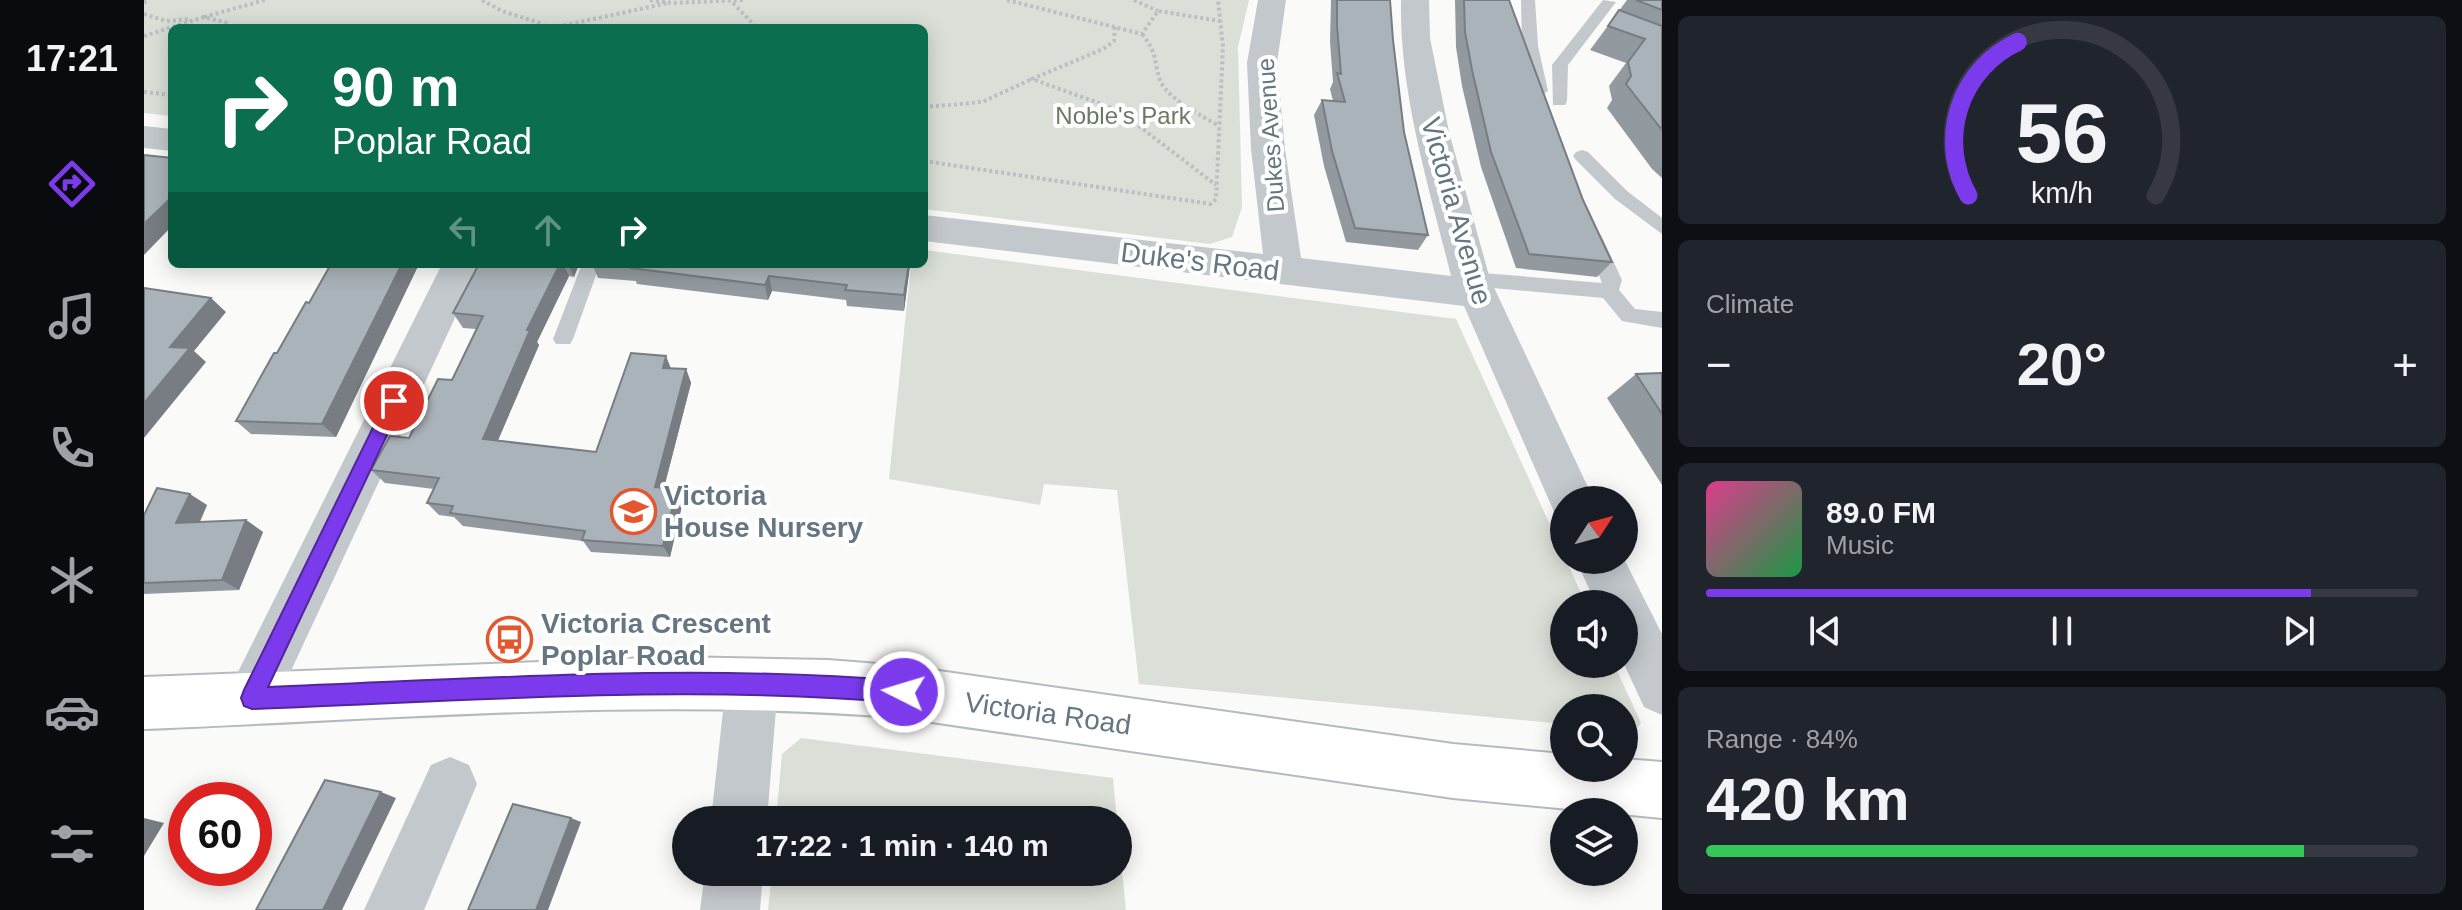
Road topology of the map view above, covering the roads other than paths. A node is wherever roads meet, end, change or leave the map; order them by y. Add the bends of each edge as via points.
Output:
1 (1272, 0) edge
2 (1415, 0) edge
3 (1528, 0) edge
4 (1609, 2) dead end
5 (144, 137) edge
6 (168, 140) edge
7 (1582, 156) dead end
8 (1588, 227) edge
9 (928, 228) edge
10 (1662, 228) edge
11 (459, 268) edge
12 (590, 268) edge
13 (1284, 270) junction
14 (1474, 286) junction
15 (1609, 291) junction
16 (1662, 320) edge
17 (563, 339) dead end
18 (1565, 486) edge
19 (1638, 639) edge
20 (752, 684) junction
21 (1662, 689) edge
22 (252, 698) junction
23 (144, 703) edge
24 (450, 784) dead end
25 (1662, 790) edge
26 (740, 806) edge
27 (733, 886) edge
28 (394, 910) edge
29 (730, 910) edge

1 - 13 street, Dukes Avenue via 1262,63
2 - 14 street, Victoria Avenue via 1415,38 1432,132
3 - 4 lane via 1534,74 1554,109 1560,65 1600,26
5 - 6 street
7 - 10 lane
8 - 15 lane via 1612,280
9 - 13 street, Duke's Road
11 - 22 street
12 - 17 lane
13 - 14 street, Duke's Road
14 - 15 lane
14 - 18 street, Victoria Avenue
15 - 16 lane via 1629,316
19 - 21 street
20 - 22 main road, Victoria Road
20 - 25 main road, Victoria Road via 904,692 1453,771
20 - 26 street
22 - 23 main road, Victoria Road
24 - 28 street
27 - 29 street

